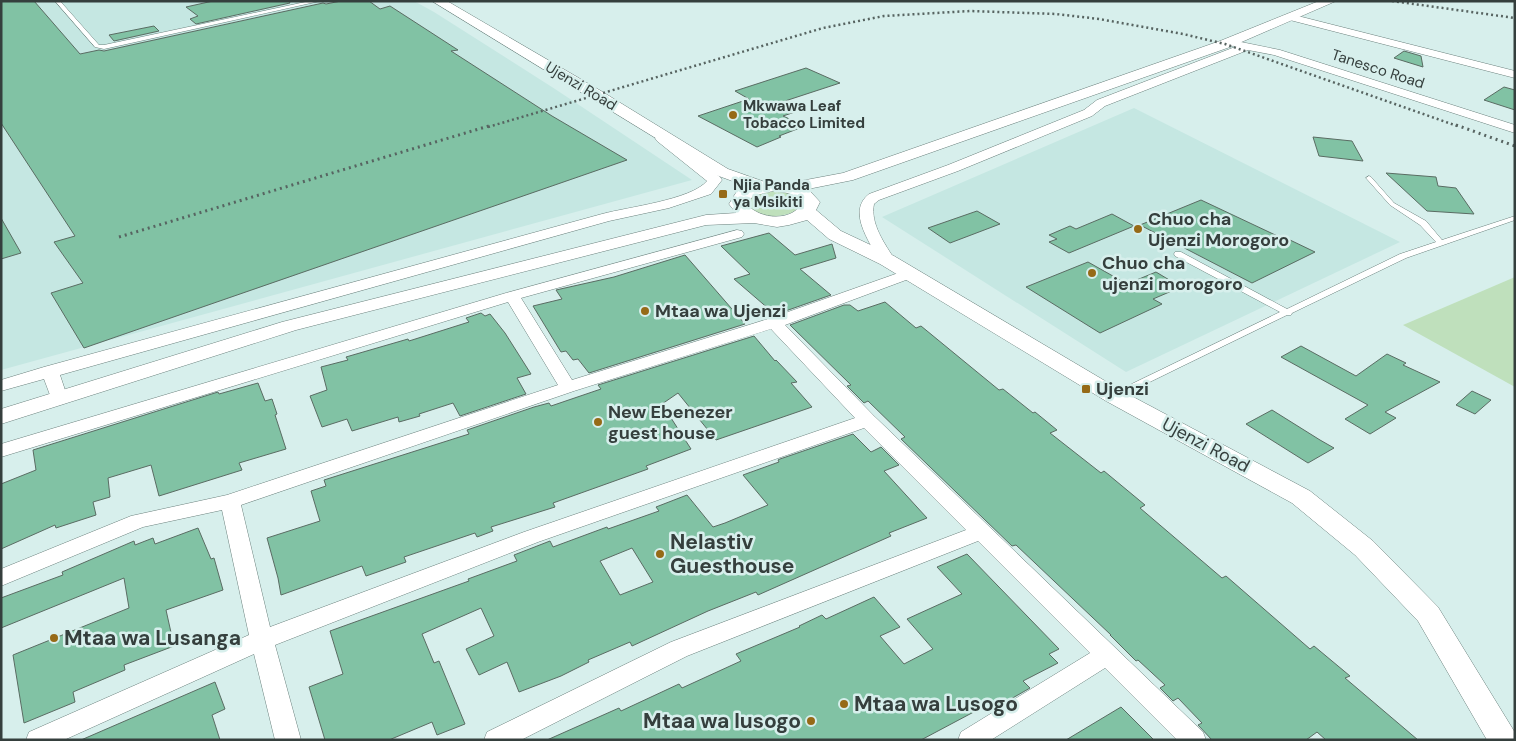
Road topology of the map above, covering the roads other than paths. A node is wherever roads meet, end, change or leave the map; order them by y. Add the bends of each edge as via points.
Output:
1 (57, 1) edge
2 (318, 1) edge
3 (438, 1) edge
4 (1330, 1) edge
5 (1290, 17) junction
6 (1230, 42) junction
7 (1247, 46) junction
8 (1515, 75) edge
9 (636, 119) junction
10 (1515, 129) edge
11 (722, 172) junction
12 (847, 177) junction
13 (1369, 178) dead end
14 (764, 187) junction
15 (790, 188) junction
16 (741, 200) junction
17 (809, 207) junction
18 (753, 218) junction
19 (1515, 218) edge
20 (706, 220) junction
21 (776, 221) junction
22 (737, 234) dead end
23 (835, 235) junction
24 (1440, 243) junction
25 (1178, 254) dead end
26 (887, 260) junction
27 (909, 274) junction
28 (512, 296) junction
29 (1288, 313) junction
30 (774, 323) junction
31 (50, 371) junction
32 (1, 386) edge
33 (568, 387) junction
34 (1114, 396) junction
35 (59, 399) junction
36 (1, 417) edge
37 (867, 420) junction
38 (1, 452) edge
39 (230, 500) junction
40 (981, 532) junction
41 (1, 578) edge
42 (262, 640) junction
43 (1108, 654) junction
44 (38, 740) edge
45 (288, 740) edge
46 (496, 740) edge
47 (970, 740) edge
48 (1194, 740) edge
49 (1503, 740) edge

1 - 2 lane via 97,46 104,47
3 - 9 street, Ujenzi Road
4 - 5 street
5 - 6 street
5 - 8 street
6 - 7 street, Tanesco Road
6 - 12 street
7 - 10 street, Tanesco Road via 1276,52
7 - 26 street via 872,198 866,205 866,214
9 - 11 street, Ujenzi Road
9 - 31 street via 715,180 706,191
11 - 14 street
11 - 16 street
12 - 15 street
12 - 17 street
13 - 24 lane via 1392,204 1423,222
14 - 15 street
14 - 16 street
15 - 17 street via 805,194
16 - 18 street via 745,214
16 - 20 street
17 - 21 street via 795,218
17 - 23 street
18 - 20 street
18 - 21 street
19 - 24 lane
20 - 35 street via 289,326
21 - 23 street
22 - 28 street
23 - 26 street, Ujenzi Road
24 - 29 lane via 1403,256
25 - 29 lane
26 - 27 street, Ujenzi Road
27 - 30 street
27 - 34 street, Ujenzi Road
28 - 33 street
28 - 38 street
29 - 34 lane
30 - 33 street
30 - 37 street
31 - 32 street
31 - 35 street
33 - 39 street
34 - 49 street, Ujenzi Road via 1301,496 1364,548 1428,614
35 - 36 street
37 - 40 street
37 - 42 street via 531,537
39 - 41 street via 138,521
39 - 42 street
40 - 43 street
40 - 46 street via 679,649
42 - 44 street
42 - 45 street
43 - 47 street
43 - 48 street

